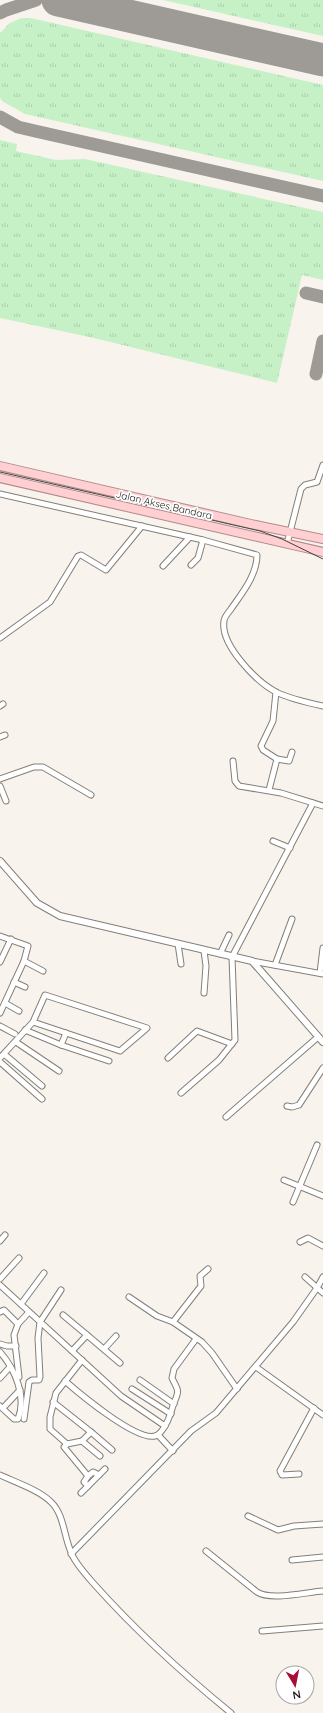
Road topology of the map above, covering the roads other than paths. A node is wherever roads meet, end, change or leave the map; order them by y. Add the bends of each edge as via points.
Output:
1 (323, 465) edge
2 (0, 466) edge
3 (0, 478) edge
4 (0, 494) edge
5 (142, 526) junction
6 (288, 532) junction
7 (190, 537) junction
8 (323, 539) edge
9 (203, 540) junction
10 (287, 544) junction
11 (323, 552) edge
12 (191, 565) dead end
13 (163, 566) dead end
14 (0, 638) edge
15 (276, 692) junction
16 (323, 706) edge
17 (292, 752) dead end
18 (277, 759) junction
19 (233, 761) dead end
20 (0, 779) edge
21 (0, 786) edge
22 (269, 790) junction
23 (91, 795) dead end
24 (6, 801) dead end
25 (313, 803) junction
26 (323, 806) edge
27 (273, 841) dead end
28 (290, 848) junction
29 (0, 861) edge
30 (292, 919) dead end
31 (229, 935) dead end
32 (0, 936) edge
33 (11, 939) junction
34 (178, 944) junction
35 (323, 948) edge
36 (204, 951) junction
37 (220, 954) junction
38 (232, 956) junction
39 (24, 961) junction
40 (252, 961) junction
41 (0, 962) edge
42 (181, 964) dead end
43 (275, 965) junction
44 (43, 971) dead end
45 (322, 974) edge
46 (14, 982) junction
47 (25, 987) dead end
48 (204, 993) dead end
49 (4, 1003) junction
50 (19, 1010) dead end
51 (0, 1013) edge
52 (33, 1022) junction
53 (0, 1026) edge
54 (25, 1030) junction
55 (66, 1033) junction
56 (15, 1034) dead end
57 (318, 1037) junction
58 (16, 1042) junction
59 (323, 1042) edge
60 (232, 1044) junction
61 (61, 1045) junction
62 (2, 1056) edge
63 (168, 1058) dead end
64 (109, 1061) dead end
65 (0, 1062) edge
66 (323, 1068) edge
67 (59, 1071) dead end
68 (42, 1086) dead end
69 (181, 1093) dead end
70 (42, 1100) dead end
71 (287, 1106) dead end
72 (226, 1117) dead end
73 (317, 1145) dead end
74 (284, 1180) dead end
75 (299, 1186) junction
76 (323, 1196) edge
77 (293, 1202) dead end
78 (5, 1235) dead end
79 (0, 1241) edge
80 (300, 1242) dead end
81 (323, 1246) edge
82 (19, 1258) dead end
83 (208, 1269) dead end
84 (44, 1273) dead end
85 (305, 1277) dead end
86 (323, 1277) edge
87 (0, 1279) edge
88 (0, 1285) edge
89 (317, 1288) junction
90 (61, 1290) dead end
91 (323, 1293) edge
92 (129, 1298) dead end
93 (21, 1304) junction
94 (0, 1312) edge
95 (29, 1312) junction
96 (63, 1315) dead end
97 (40, 1322) junction
98 (173, 1322) junction
99 (18, 1324) junction
100 (14, 1335) junction
101 (87, 1335) junction
102 (116, 1336) dead end
103 (196, 1339) junction
104 (0, 1344) edge
105 (7, 1346) junction
106 (16, 1346) junction
107 (104, 1349) junction
108 (72, 1351) junction
109 (0, 1352) edge
110 (82, 1360) junction
111 (120, 1363) dead end
112 (10, 1367) junction
113 (256, 1368) junction
114 (19, 1377) dead end
115 (0, 1378) edge
116 (140, 1380) dead end
117 (65, 1381) junction
118 (132, 1388) dead end
119 (237, 1389) junction
120 (20, 1390) junction
121 (53, 1402) junction
122 (174, 1404) junction
123 (1, 1407) edge
124 (314, 1408) junction
125 (171, 1414) junction
126 (323, 1415) edge
127 (24, 1419) dead end
128 (165, 1426) junction
129 (90, 1432) junction
130 (158, 1435) junction
131 (82, 1441) junction
132 (66, 1444) junction
133 (112, 1450) dead end
134 (173, 1451) junction
135 (100, 1456) dead end
136 (105, 1469) dead end
137 (299, 1474) dead end
138 (0, 1475) edge
139 (98, 1475) junction
140 (88, 1476) junction
141 (88, 1486) junction
142 (82, 1493) dead end
143 (248, 1516) dead end
144 (323, 1524) edge
145 (206, 1551) dead end
146 (71, 1554) junction
147 (323, 1557) edge
148 (292, 1560) dead end
149 (323, 1591) edge
150 (323, 1626) edge
151 (262, 1631) dead end
152 (231, 1713) edge

1 - 6 street via 317,482 305,485 301,489
2 - 6 highway, Jalan Akses Bandara
3 - 10 highway, Jalan Akses Bandara
4 - 5 street
5 - 7 street
5 - 14 street via 106,570 82,555 78,556 50,602
6 - 8 highway, Jalan Akses Bandara
6 - 10 street
7 - 9 street
7 - 13 street
9 - 12 street via 198,558
9 - 15 street via 256,555 257,564 253,574 223,621 230,648 244,666
10 - 11 highway, Jalan Akses Bandara
15 - 16 street
15 - 18 street via 272,721 261,746
17 - 18 street via 289,761
18 - 22 street
19 - 22 street via 236,784
20 - 23 street via 34,767 43,767
21 - 24 street
22 - 25 street
25 - 26 street
25 - 28 street
27 - 28 street
28 - 38 street
29 - 34 street via 37,903 49,911 60,916
30 - 43 street
31 - 37 street
32 - 33 street
33 - 39 street via 28,945
33 - 41 street
34 - 36 street
34 - 42 street
35 - 45 street
36 - 37 street
36 - 48 street
37 - 38 street
38 - 40 street
38 - 60 street via 235,1037
39 - 44 street
39 - 46 street
40 - 43 street
40 - 57 street
43 - 45 street
46 - 47 street
46 - 49 street
49 - 50 street
49 - 51 street
52 - 54 street
52 - 55 street
52 - 55 street via 45,995 147,1028 120,1051
53 - 56 street
54 - 58 street
54 - 61 street
55 - 61 street
57 - 59 street
57 - 72 street
58 - 62 street
58 - 67 street
60 - 63 street via 197,1031
60 - 69 street via 219,1060
61 - 64 street
62 - 68 street
65 - 70 street
66 - 71 street via 299,1105
73 - 75 street
74 - 75 street
75 - 76 street
75 - 77 street
78 - 79 street
80 - 81 street via 308,1238
82 - 87 street
83 - 98 street via 200,1276 201,1286
84 - 93 street
85 - 89 street
86 - 89 street
88 - 93 street
89 - 91 street
89 - 113 street
90 - 97 street
92 - 98 street via 157,1316
93 - 95 street
94 - 99 street via 4,1310
95 - 97 street
95 - 99 street
96 - 101 street
97 - 108 street
97 - 127 street via 40,1377 39,1380 29,1382
98 - 103 street
99 - 100 street
100 - 105 street
100 - 106 street
101 - 107 street
101 - 108 street
102 - 107 street
103 - 119 street via 208,1348
103 - 122 street via 174,1369 172,1378 178,1395
104 - 105 street
105 - 106 street
106 - 114 street
107 - 111 street
108 - 110 street
109 - 112 street
110 - 117 street
110 - 128 street via 121,1396
112 - 115 street
112 - 120 street
113 - 119 street
113 - 124 street
116 - 122 street
117 - 121 street
117 - 130 street via 107,1414 138,1433 147,1436
118 - 125 street
119 - 134 street via 216,1413 191,1431
120 - 123 street
120 - 123 street via 22,1397 18,1419 14,1419
121 - 129 street
121 - 132 street via 50,1429
122 - 125 street
124 - 126 street
124 - 137 street via 280,1471 282,1475
125 - 128 street
128 - 130 street
129 - 131 street
129 - 133 street
130 - 134 street
131 - 132 street
131 - 135 street
132 - 140 street via 64,1447
134 - 146 street
136 - 139 street
138 - 146 street via 52,1502 58,1512
139 - 140 street via 93,1472
139 - 141 street
140 - 141 street via 84,1482
141 - 142 street
143 - 144 street via 278,1530
145 - 149 street via 263,1595
146 - 152 street via 129,1622
147 - 148 street
150 - 151 street

